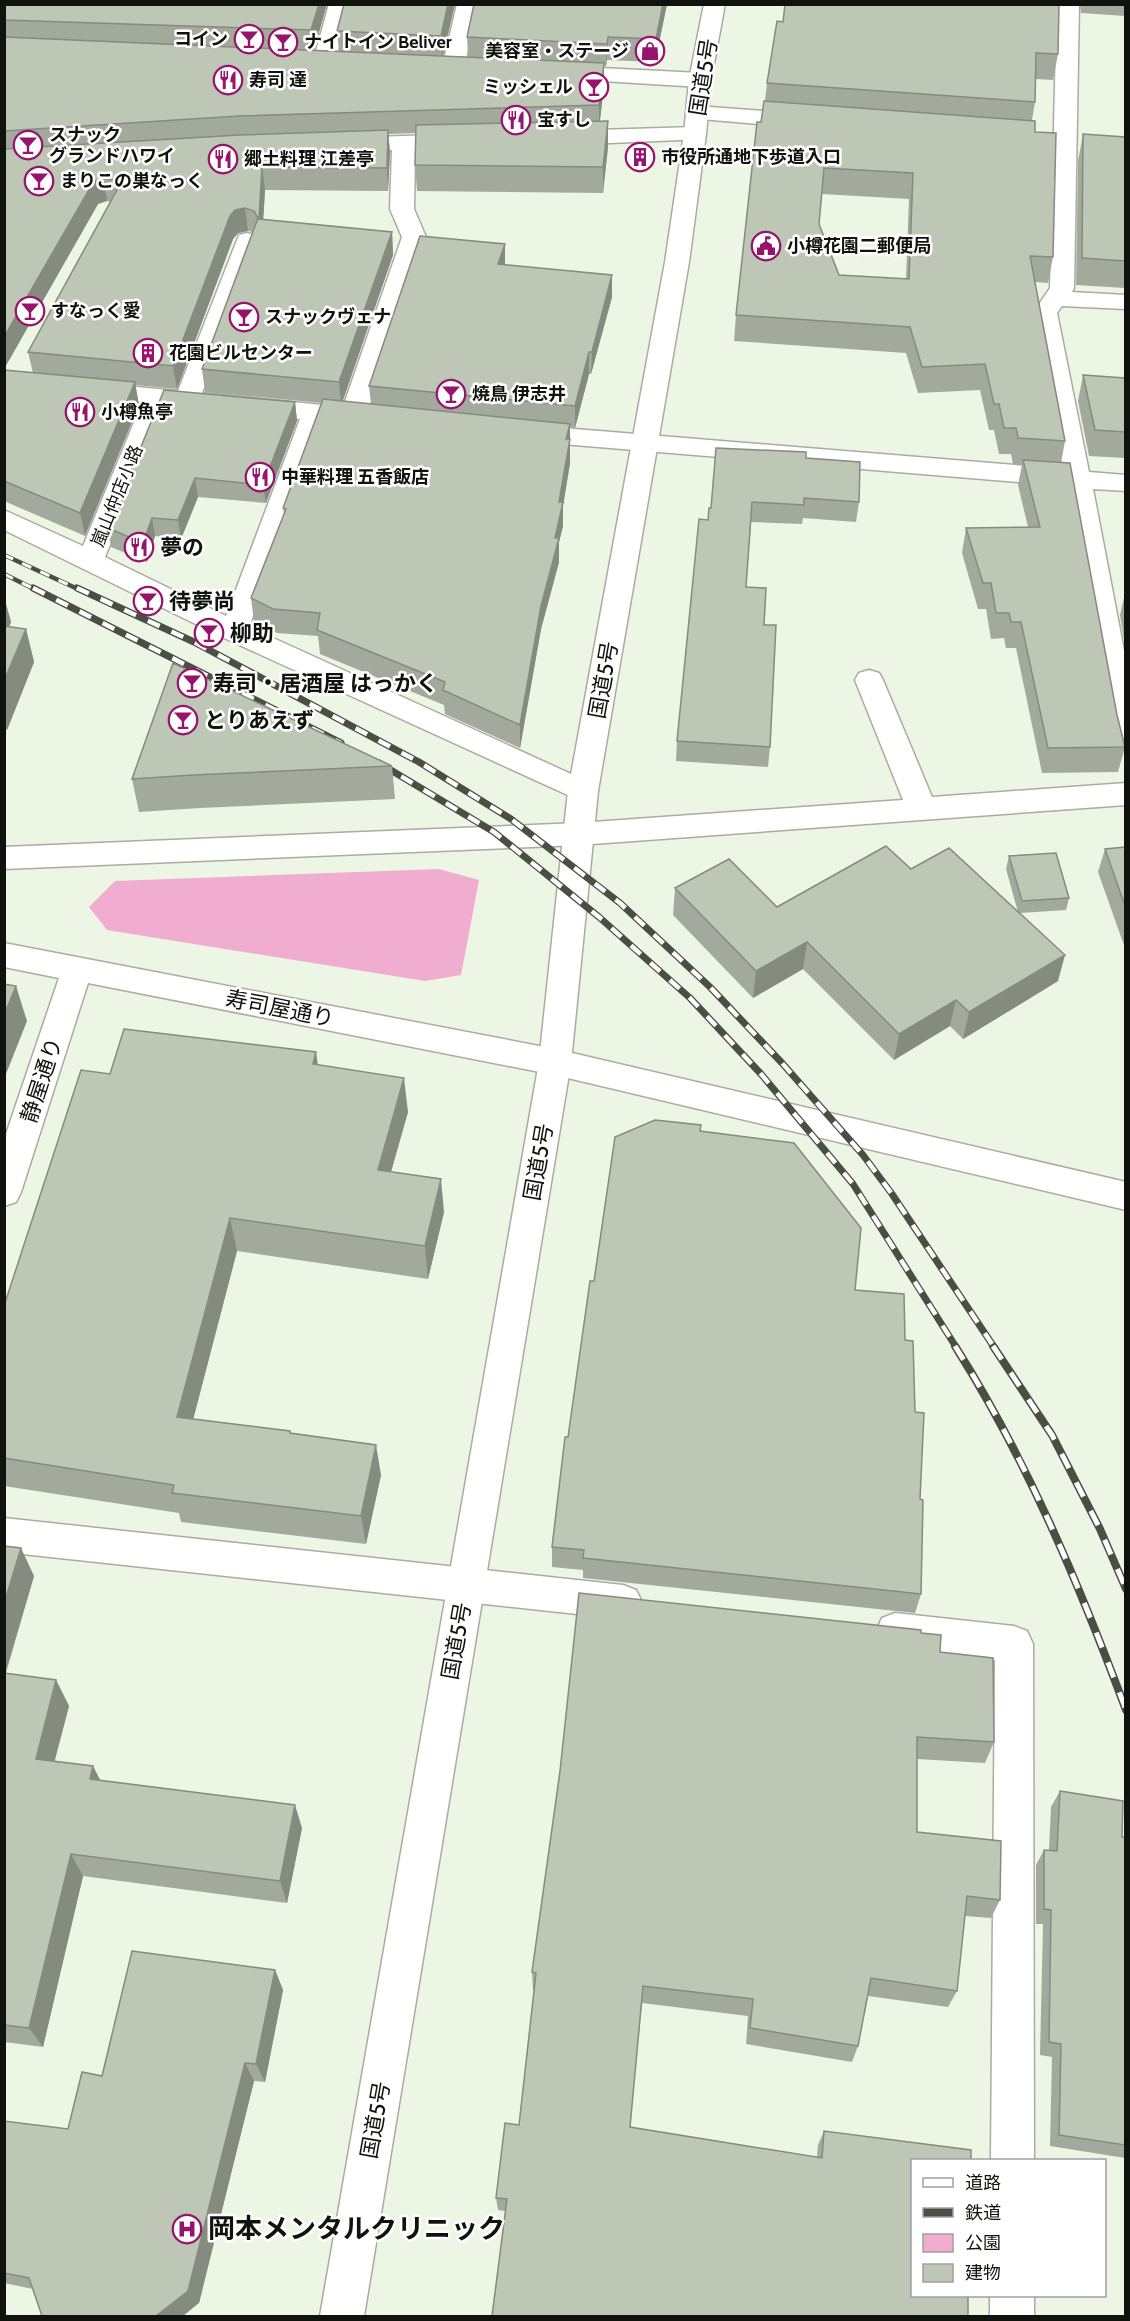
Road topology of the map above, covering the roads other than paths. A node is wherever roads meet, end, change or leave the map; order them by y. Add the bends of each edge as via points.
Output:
1 (340, 4) edge
2 (468, 4) edge
3 (716, 4) edge
4 (1068, 4) edge
5 (301, 61) edge
6 (324, 62) junction
7 (348, 63) edge
8 (429, 67) edge
9 (453, 68) junction
10 (476, 69) edge
11 (535, 72) edge
12 (700, 80) junction
13 (831, 122) edge
14 (696, 123) junction
15 (544, 139) edge
16 (486, 141) edge
17 (404, 143) junction
18 (323, 146) edge
19 (247, 240) edge
20 (1056, 298) junction
21 (1125, 302) edge
22 (14, 377) edge
23 (157, 397) junction
24 (187, 400) junction
25 (315, 412) junction
26 (353, 416) junction
27 (388, 420) edge
28 (505, 431) edge
29 (645, 445) junction
30 (1078, 479) junction
31 (1125, 483) edge
32 (4, 519) edge
33 (90, 561) junction
34 (234, 631) junction
35 (869, 680) dead end
36 (1125, 741) edge
37 (582, 791) junction
38 (1125, 794) edge
39 (922, 809) junction
40 (579, 834) junction
41 (4, 858) edge
42 (4, 955) edge
43 (78, 969) junction
44 (555, 1062) junction
45 (4, 1192) edge
46 (1125, 1196) edge
47 (4, 1535) edge
48 (466, 1586) junction
49 (656, 1606) edge
50 (859, 1627) edge
51 (1012, 2159) edge
52 (1012, 2297) edge
53 (342, 2316) edge
54 (1012, 2316) edge

1 - 6 main road
2 - 9 main road
3 - 12 main road, 国道5号
4 - 20 main road via 1062,288
5 - 6 main road
6 - 7 main road
8 - 9 main road
9 - 10 main road
11 - 12 main road
12 - 14 main road, 国道5号
13 - 14 main road
14 - 15 main road
14 - 29 main road, 国道5号
16 - 17 main road
17 - 18 main road
17 - 26 main road via 402,209 414,237
19 - 24 main road
20 - 21 main road
20 - 30 main road via 1045,314
22 - 23 main road
23 - 24 main road
23 - 33 main road, 嵐山仲店小路
24 - 25 main road
25 - 26 main road
25 - 34 main road
26 - 27 main road
28 - 29 main road
29 - 30 main road
29 - 37 main road, 国道5号
30 - 31 main road
30 - 36 main road
32 - 33 main road
33 - 34 main road
34 - 37 main road
35 - 39 main road
37 - 40 main road, 国道5号
38 - 39 main road
39 - 40 main road
40 - 41 main road
40 - 44 main road, 国道5号
42 - 43 main road, 寿司屋通り
43 - 44 main road, 寿司屋通り
43 - 45 main road, 静屋通り
44 - 46 main road, 寿司屋通り
44 - 48 main road, 国道5号
47 - 48 main road
48 - 49 main road
48 - 53 main road, 国道5号
50 - 51 main road via 1014,1644
52 - 54 main road

